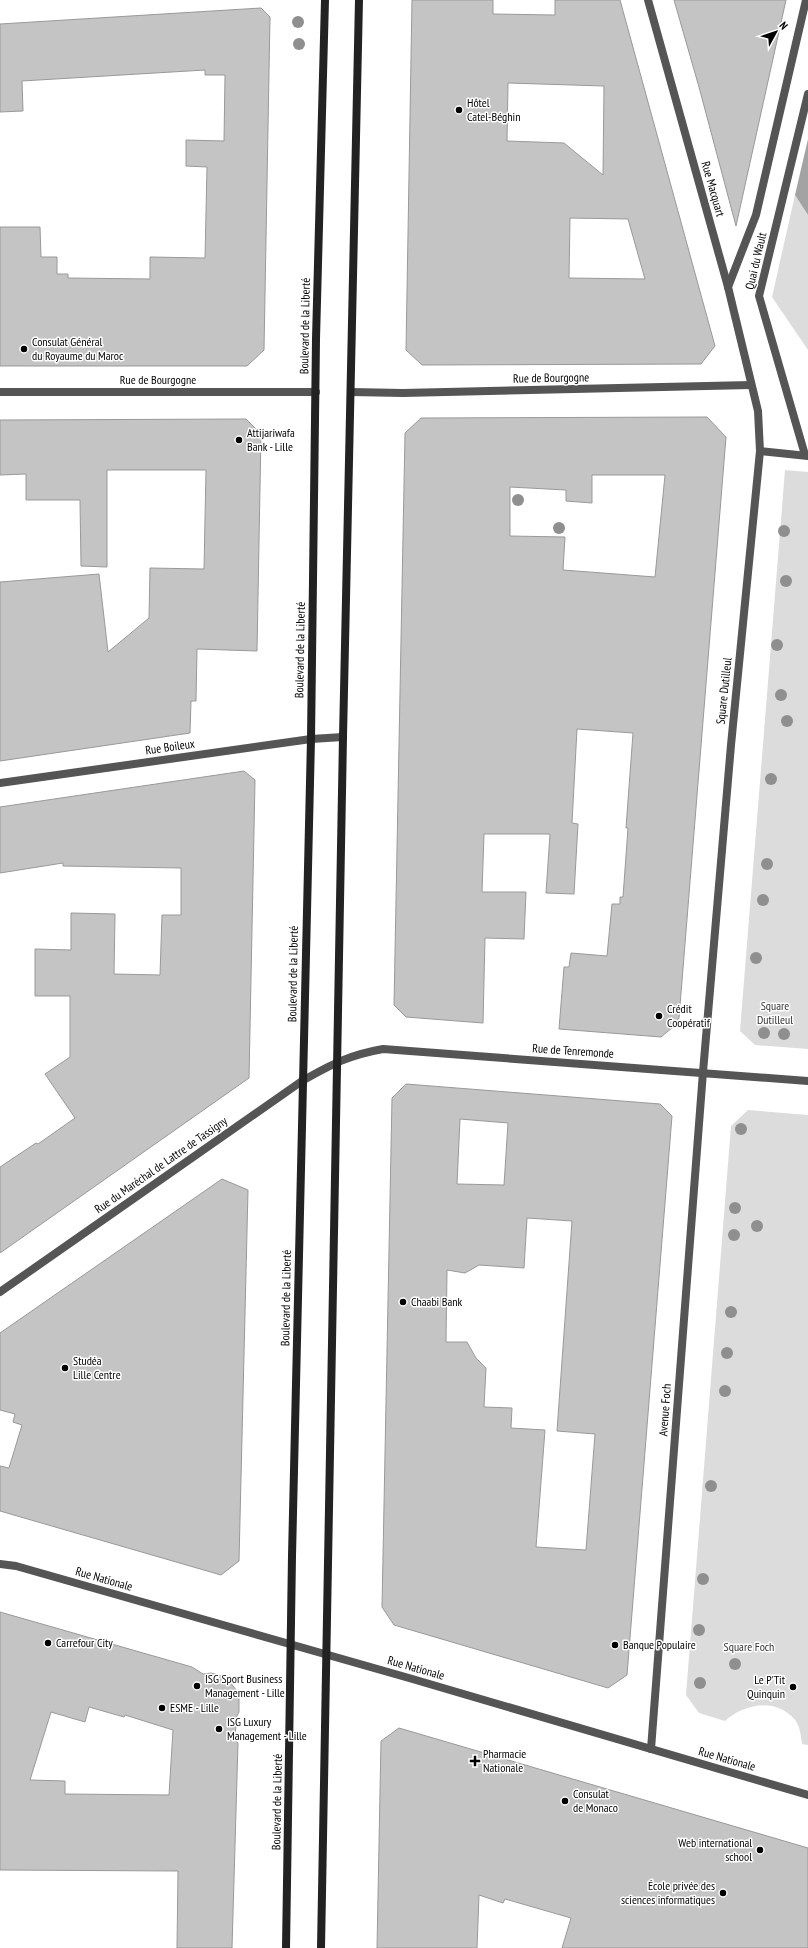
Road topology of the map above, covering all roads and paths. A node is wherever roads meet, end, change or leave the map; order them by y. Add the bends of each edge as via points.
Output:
1 (325, 0) edge
2 (359, 0) edge
3 (648, 0) edge
4 (806, 0) edge
5 (808, 94) edge
6 (728, 288) junction
7 (751, 385) junction
8 (0, 392) edge
9 (316, 392) junction
10 (352, 392) junction
11 (760, 451) junction
12 (807, 456) edge
13 (343, 737) junction
14 (311, 739) junction
15 (0, 783) edge
16 (338, 1061) junction
17 (703, 1072) junction
18 (302, 1081) junction
19 (808, 1081) edge
20 (0, 1292) edge
21 (0, 1559) edge
22 (0, 1564) edge
23 (16, 1566) junction
24 (291, 1646) junction
25 (326, 1655) junction
26 (651, 1749) junction
27 (808, 1795) edge
28 (286, 1948) edge
29 (321, 1948) edge

1 - 9 main road, Boulevard de la Liberté
2 - 10 main road
3 - 6 street, Rue Macquart
4 - 6 street, Quai du Wault via 756,214
5 - 12 street, Quai du Wault via 759,296
6 - 7 street, Rue Macquart
7 - 10 street, Rue de Bourgogne
7 - 11 street, Square Dutilleul via 758,411
8 - 9 street, Rue de Bourgogne
9 - 14 main road, Boulevard de la Liberté
10 - 13 main road
11 - 12 street, Quai du Wault
11 - 17 street, Square Dutilleul via 731,745
13 - 14 street, Rue Boileux
13 - 16 main road
14 - 15 street, Rue Boileux
14 - 18 main road, Boulevard de la Liberté
16 - 17 street, Rue de Tenremonde via 358,1053 383,1049
16 - 18 street, Rue du Maréchal de Lattre de Tassigny
16 - 25 main road
17 - 19 street, Rue de Tenremonde
17 - 26 street, Avenue Foch
18 - 20 street, Rue du Maréchal de Lattre de Tassigny
18 - 24 main road, Boulevard de la Liberté
21 - 23 street, Rue Nationale
22 - 23 street, Rue Nationale
23 - 24 street, Rue Nationale
24 - 25 street, Rue Nationale
24 - 28 main road, Boulevard de la Liberté
25 - 26 street, Rue Nationale
25 - 29 main road
26 - 27 street, Rue Nationale

